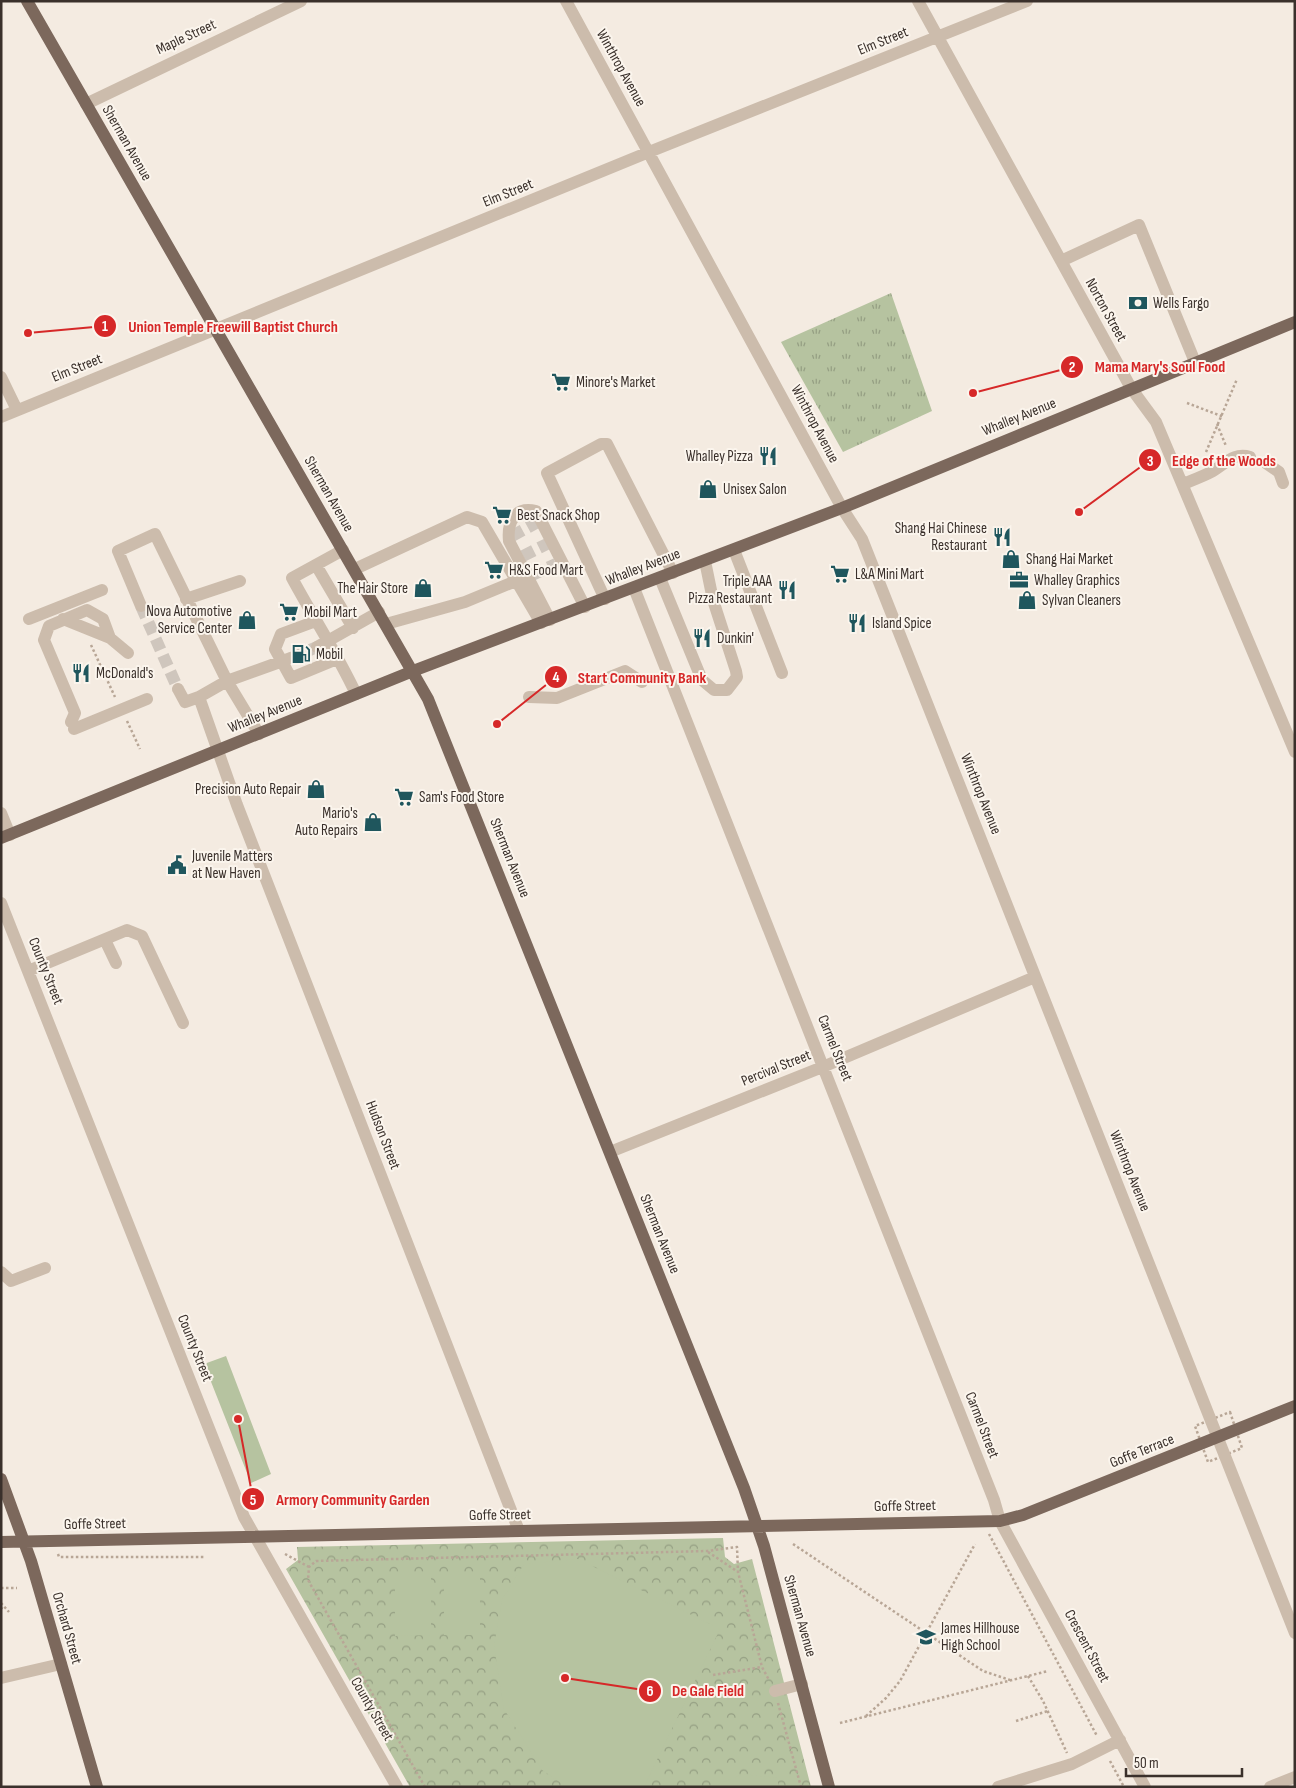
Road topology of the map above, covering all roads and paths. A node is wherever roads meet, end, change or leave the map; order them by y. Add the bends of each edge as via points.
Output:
1 (27, 1) edge
2 (301, 1) edge
3 (566, 1) edge
4 (918, 1) edge
5 (1027, 1) edge
6 (938, 36) junction
7 (86, 104) junction
8 (649, 152) junction
9 (1061, 261) junction
10 (1295, 322) edge
11 (216, 329) junction
12 (1195, 362) junction
13 (1, 377) edge
14 (1237, 379) dead end
15 (1132, 388) junction
16 (1187, 402) dead end
17 (17, 410) junction
18 (1, 417) edge
19 (1223, 417) junction
20 (1217, 424) junction
21 (1206, 452) dead end
22 (1250, 457) dead end
23 (1231, 458) junction
24 (1266, 463) dead end
25 (1283, 482) dead end
26 (1183, 484) junction
27 (842, 508) junction
28 (343, 550) junction
29 (734, 550) junction
30 (705, 561) junction
31 (316, 564) junction
32 (354, 569) junction
33 (673, 573) junction
34 (525, 578) junction
35 (660, 578) junction
36 (240, 581) dead end
37 (634, 588) junction
38 (102, 590) dead end
39 (186, 599) junction
40 (605, 599) junction
41 (141, 606) tunnel mouth
42 (585, 607) junction
43 (379, 612) junction
44 (30, 619) dead end
45 (64, 619) junction
46 (316, 621) junction
47 (546, 622) junction
48 (386, 624) junction
49 (353, 628) junction
50 (110, 638) junction
51 (88, 640) dead end
52 (322, 645) junction
53 (128, 653) dead end
54 (337, 659) junction
55 (287, 660) junction
56 (413, 671) junction
57 (782, 673) dead end
58 (227, 681) junction
59 (642, 682) dead end
60 (178, 688) tunnel mouth
61 (356, 694) junction
62 (199, 697) junction
63 (529, 697) dead end
64 (116, 699) dead end
65 (147, 699) dead end
66 (125, 716) dead end
67 (259, 734) junction
68 (140, 749) dead end
69 (217, 752) junction
70 (1295, 752) edge
71 (1, 813) edge
72 (6, 836) edge
73 (1, 903) edge
74 (105, 940) junction
75 (116, 963) dead end
76 (28, 971) junction
77 (1036, 977) junction
78 (183, 1023) dead end
79 (825, 1066) junction
80 (610, 1152) junction
81 (45, 1268) dead end
82 (1, 1272) edge
83 (1295, 1406) edge
84 (1218, 1438) junction
85 (1, 1479) edge
86 (983, 1521) junction
87 (1000, 1521) junction
88 (758, 1527) junction
89 (519, 1531) junction
90 (255, 1536) junction
91 (1, 1542) edge
92 (24, 1542) junction
93 (793, 1544) dead end
94 (975, 1544) dead end
95 (707, 1551) junction
96 (57, 1553) dead end
97 (285, 1554) dead end
98 (204, 1557) dead end
99 (308, 1567) junction
100 (738, 1572) junction
101 (1, 1588) edge
102 (17, 1588) dead end
103 (1, 1603) edge
104 (1, 1607) edge
105 (2, 1611) edge
106 (9, 1612) dead end
107 (927, 1633) junction
108 (1295, 1633) edge
109 (61, 1664) junction
110 (762, 1667) junction
111 (1048, 1671) dead end
112 (713, 1675) dead end
113 (1028, 1676) junction
114 (1, 1678) edge
115 (1010, 1680) junction
116 (802, 1684) junction
117 (775, 1691) junction
118 (1048, 1711) junction
119 (864, 1717) junction
120 (1016, 1721) dead end
121 (840, 1723) dead end
122 (1120, 1740) junction
123 (1103, 1748) junction
124 (1072, 1764) junction
125 (1295, 1777) edge
126 (96, 1787) edge
127 (397, 1787) edge
128 (424, 1787) edge
129 (801, 1787) edge
130 (829, 1787) edge
131 (998, 1787) edge
132 (1124, 1787) edge
133 (1146, 1787) edge
134 (1270, 1787) edge

1 - 7 main road, Sherman Avenue
2 - 7 street, Maple Street
3 - 8 street, Winthrop Avenue
4 - 6 street, Norton Street
5 - 6 street, Elm Street
6 - 8 street, Elm Street
6 - 9 street, Norton Street
7 - 11 main road, Sherman Avenue
8 - 11 street, Elm Street
8 - 27 street, Winthrop Avenue
9 - 12 street via 1139,225
9 - 15 street, Norton Street
10 - 12 main road, Whalley Avenue
11 - 17 street, Elm Street
11 - 28 main road, Sherman Avenue
12 - 15 main road, Whalley Avenue
13 - 17 street
14 - 19 path
15 - 26 street, Norton Street via 1156,422
15 - 27 main road, Whalley Avenue
16 - 19 path
17 - 18 street, Elm Street
19 - 20 path
20 - 21 path
20 - 23 path
22 - 23 street
23 - 26 street via 1213,471
24 - 25 street via 1279,472
26 - 70 street, Norton Street
27 - 29 main road, Whalley Avenue
27 - 77 street, Winthrop Avenue via 864,544
28 - 31 street
28 - 32 main road, Sherman Avenue
29 - 30 main road, Whalley Avenue
29 - 57 street
30 - 33 main road, Whalley Avenue
30 - 35 street via 713,600 736,671 737,677 727,690 714,690 702,680
31 - 46 street via 292,578
31 - 49 street
32 - 34 street via 467,517 482,522
32 - 43 main road, Sherman Avenue
33 - 35 main road, Whalley Avenue
33 - 40 street via 607,444 601,444 547,473
34 - 42 street via 508,528 514,516 530,510 536,511 559,563
34 - 47 street
34 - 48 street via 465,602
35 - 37 main road, Whalley Avenue
36 - 39 street
37 - 40 main road, Whalley Avenue
37 - 79 street, Carmel Street
38 - 44 street
39 - 41 street via 154,534 118,550
39 - 58 street
40 - 42 main road, Whalley Avenue
42 - 47 main road, Whalley Avenue
43 - 48 main road, Sherman Avenue
43 - 49 street
45 - 50 street
45 - 50 street via 87,610 103,619
45 - 65 street via 49,626 44,640 75,713 73,725
46 - 52 street
46 - 55 street via 281,634 275,649
47 - 56 main road, Whalley Avenue
48 - 56 main road, Sherman Avenue
49 - 52 street
50 - 53 street
51 - 64 path
52 - 54 street
54 - 55 street via 291,678
54 - 61 street
55 - 58 street
56 - 61 main road, Whalley Avenue
56 - 80 main road, Sherman Avenue via 449,749
58 - 62 street
58 - 67 street
59 - 63 street via 625,671 557,698
60 - 62 street via 184,702
61 - 67 main road, Whalley Avenue
62 - 69 street, Hudson Street
66 - 68 path
67 - 69 main road, Whalley Avenue
69 - 72 main road, Whalley Avenue
69 - 89 street, Hudson Street
71 - 72 street
73 - 76 street, County Street
74 - 75 street
74 - 76 street
74 - 78 street via 127,930 142,936
76 - 90 street, County Street via 244,1517
77 - 79 street, Percival Street
77 - 84 street, Winthrop Avenue
79 - 80 street, Percival Street
79 - 87 street, Carmel Street
80 - 88 main road, Sherman Avenue
81 - 82 street via 11,1280
83 - 84 main road, Goffe Terrace
84 - 87 main road, Goffe Terrace via 1023,1515
84 - 108 street, Winthrop Avenue
85 - 92 main road, Orchard Street
86 - 87 main road, Goffe Street
86 - 88 main road, Goffe Street
86 - 123 path
87 - 122 street, Crescent Street
88 - 89 main road, Goffe Street
88 - 116 main road, Sherman Avenue
89 - 90 main road, Goffe Street
90 - 92 main road, Goffe Street
90 - 127 street, County Street
91 - 92 main road, Goffe Street
92 - 109 main road, Orchard Street
93 - 107 path
94 - 107 path
95 - 99 path via 327,1560 316,1561
95 - 100 path
95 - 100 path via 737,1547
96 - 98 path via 59,1557
97 - 99 path
99 - 128 path via 308,1580
100 - 110 path
101 - 102 path
103 - 106 path
104 - 105 path
107 - 115 path via 983,1671
107 - 119 path via 895,1689
109 - 114 street
109 - 126 main road, Orchard Street
110 - 112 path
110 - 117 path
111 - 113 path
113 - 115 path
113 - 118 path
115 - 119 path
116 - 117 street
116 - 130 main road, Sherman Avenue
117 - 129 path
118 - 120 path
118 - 124 path
119 - 121 path
122 - 123 street
122 - 133 street, Crescent Street
123 - 124 street
123 - 132 path
124 - 131 street
125 - 134 street

